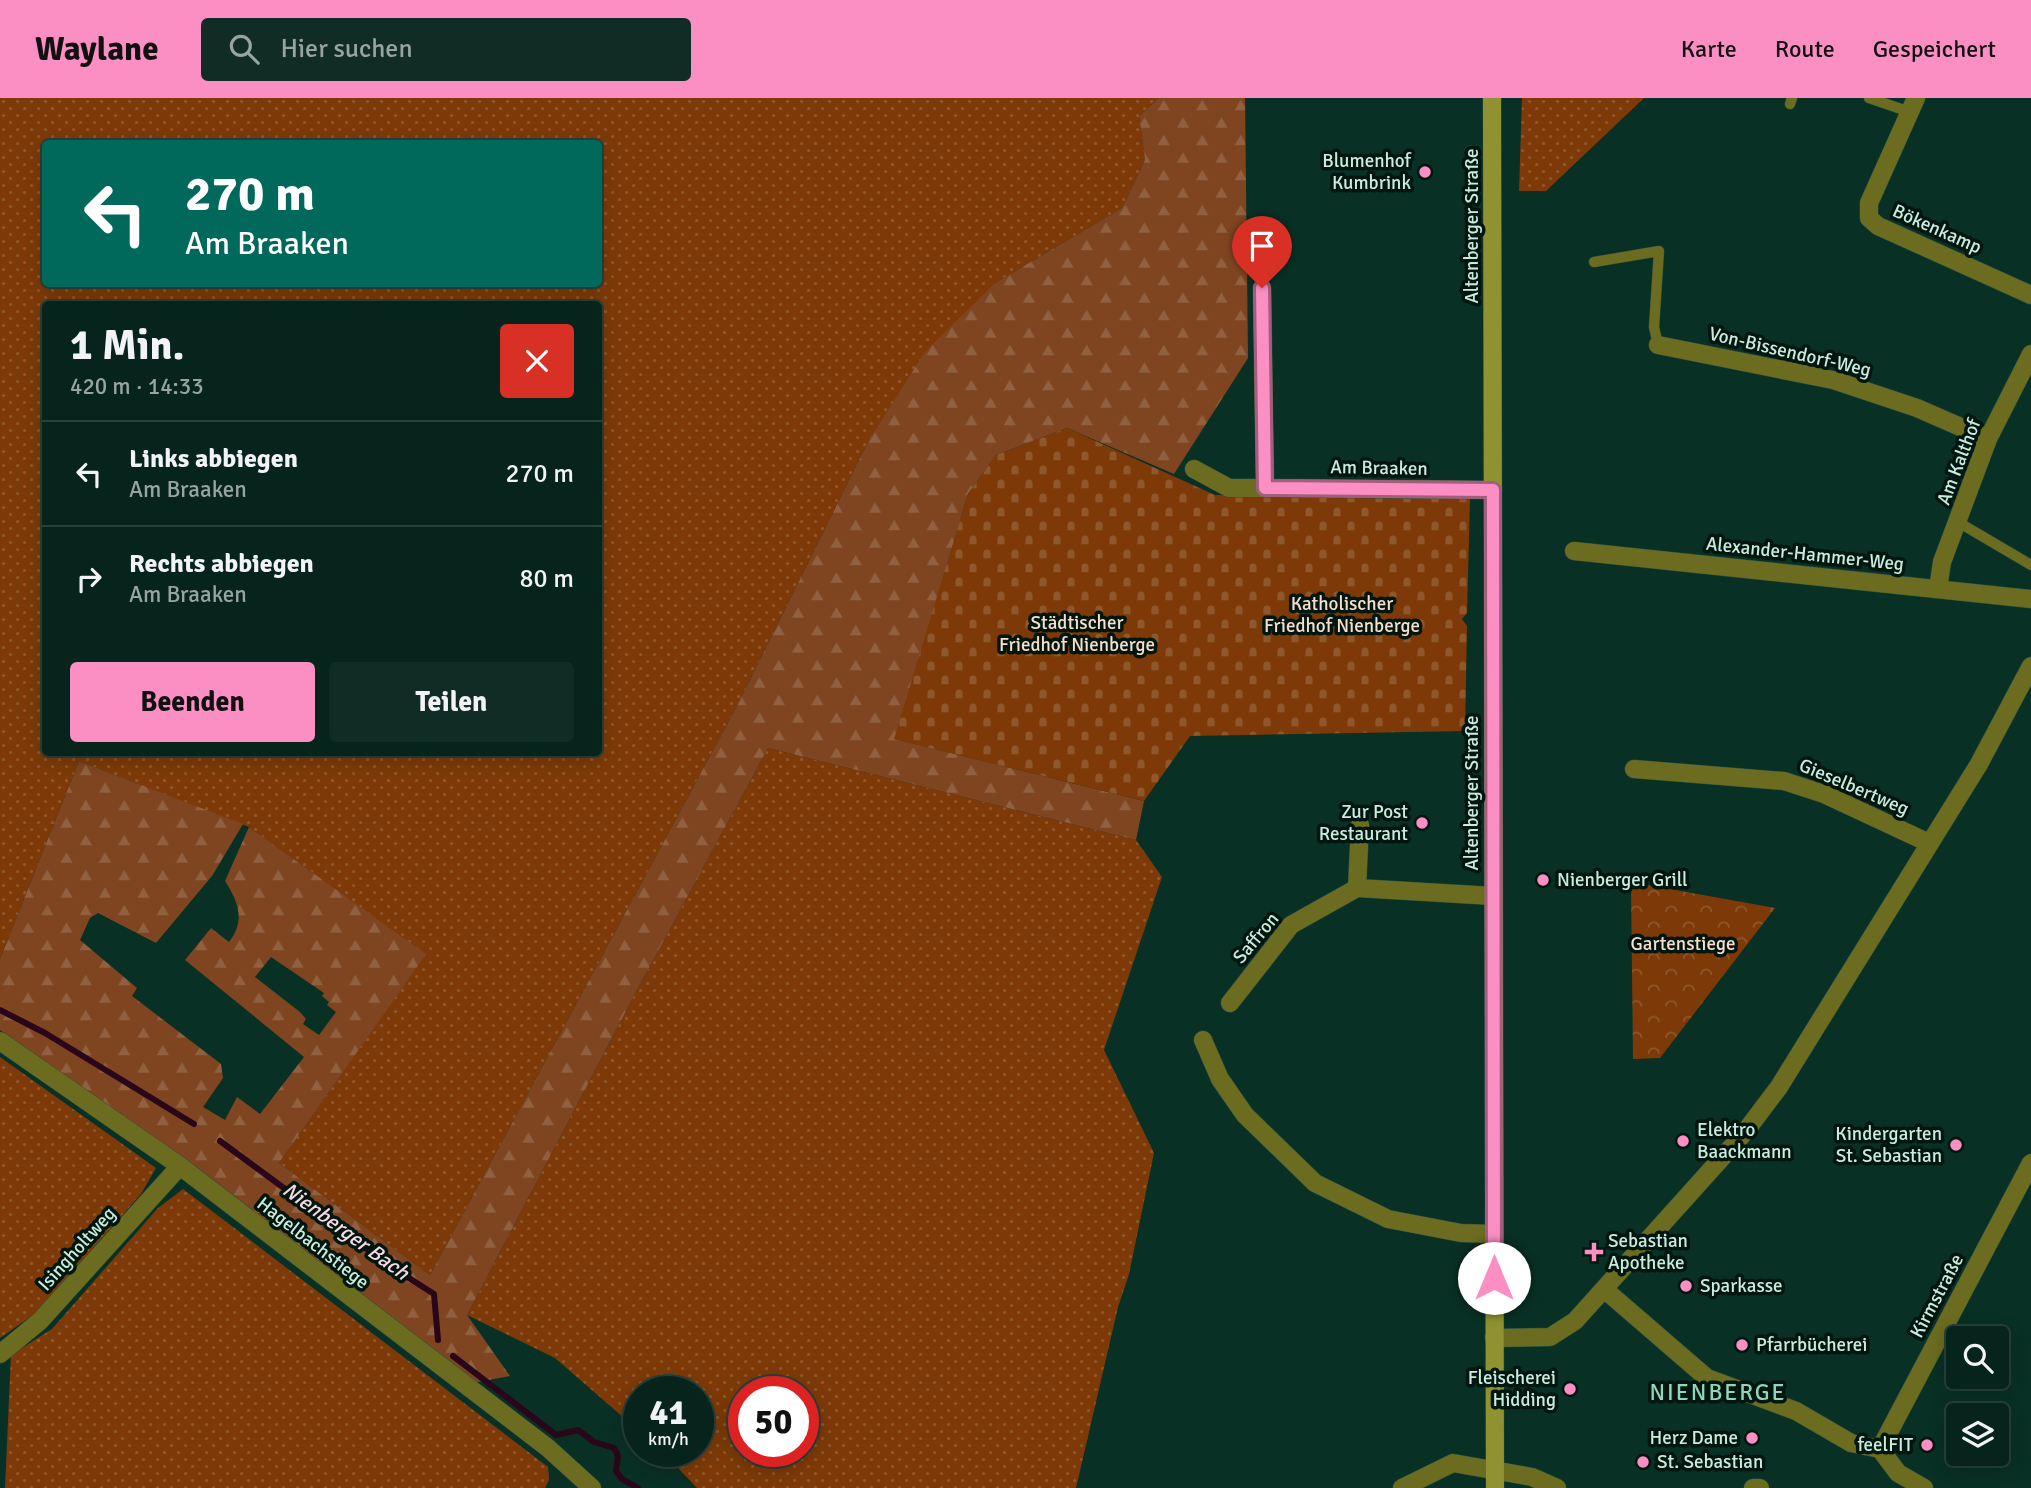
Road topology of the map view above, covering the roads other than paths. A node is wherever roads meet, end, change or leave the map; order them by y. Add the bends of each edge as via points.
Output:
1 (1492, 98) edge
2 (1869, 98) edge
3 (1913, 105) edge
4 (1594, 262) dead end
5 (1262, 288) dead end
6 (2031, 295) edge
7 (1658, 345) joint
8 (2031, 354) edge
9 (1988, 439) junction
10 (1194, 469) dead end
11 (1265, 488) junction
12 (1493, 490) junction
13 (1958, 522) junction
14 (1574, 551) dead end
15 (2031, 565) edge
16 (1938, 589) junction
17 (2031, 599) edge
18 (2031, 666) edge
19 (1634, 769) dead end
20 (1360, 825) dead end
21 (1929, 843) junction
22 (1357, 888) junction
23 (1493, 896) junction
24 (1230, 1003) dead end
25 (1203, 1040) dead end
26 (0, 1041) edge
27 (180, 1166) junction
28 (2030, 1166) edge
29 (1494, 1234) junction
30 (1604, 1289) junction
31 (1494, 1338) junction
32 (0, 1354) edge
33 (1880, 1449) junction
34 (1494, 1479) edge
35 (572, 1481) edge
36 (1900, 1483) edge
37 (592, 1488) edge
38 (1402, 1488) edge
39 (1557, 1488) edge
40 (1753, 1488) edge
41 (1760, 1488) edge
42 (1924, 1488) edge

1 - 12 main road, Altenberger Straße
2 - 3 lane
3 - 6 street, Bökenkamp via 1869,203 1869,218
4 - 7 lane via 1658,251 1654,327
5 - 11 street
7 - 9 street, Von-Bissendorf-Weg via 1833,380 1897,400
8 - 9 street, Am Kalthof
9 - 13 street, Am Kalthof
10 - 11 street, Am Braaken via 1229,488
11 - 12 street, Am Braaken
12 - 23 main road, Altenberger Straße
13 - 15 lane
13 - 16 street, Am Kalthof via 1942,562
14 - 16 street, Alexander-Hammer-Weg
16 - 17 street, Alexander-Hammer-Weg
18 - 21 street via 1979,764
19 - 21 street, Gieselbertweg via 1784,780
20 - 22 street
21 - 30 street via 1761,1112
22 - 23 street
22 - 24 street, Saffron via 1291,925
23 - 29 main road, Altenberger Straße
25 - 29 street via 1220,1079 1245,1115 1315,1183 1388,1219 1461,1233
26 - 27 street, Hagelbachstiege
27 - 32 street, Isingholtweg via 34,1327
27 - 35 street, Hagelbachstiege
28 - 33 street, Kirmstraße
29 - 31 main road, Altenberger Straße
30 - 31 street via 1575,1321 1550,1336
30 - 33 street via 1707,1378 1796,1411 1851,1443
31 - 34 main road, Altenberger Straße
33 - 36 street
34 - 38 street via 1453,1463
34 - 39 street via 1532,1477
35 - 37 street, Hagelbachstiege
36 - 42 street
40 - 41 street

